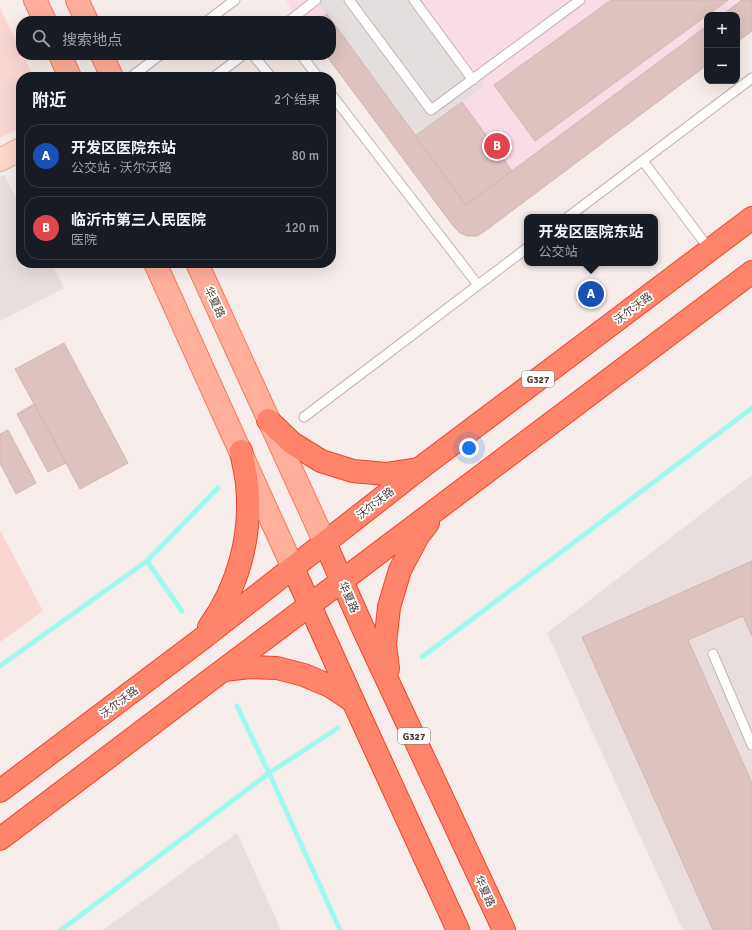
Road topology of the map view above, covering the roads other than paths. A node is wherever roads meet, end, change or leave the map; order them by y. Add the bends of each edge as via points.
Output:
1 (35, 0) edge
2 (77, 0) edge
3 (235, 0) edge
4 (316, 0) edge
5 (349, 0) edge
6 (414, 0) edge
7 (580, 0) edge
8 (43, 16) edge
9 (85, 16) edge
10 (213, 16) edge
11 (295, 16) edge
12 (62, 60) edge
13 (104, 60) edge
14 (153, 60) edge
15 (236, 60) edge
16 (257, 60) edge
17 (305, 60) edge
18 (68, 72) edge
19 (110, 72) edge
20 (137, 72) edge
21 (221, 72) edge
22 (267, 72) edge
23 (314, 72) edge
24 (752, 78) edge
25 (472, 80) junction
26 (336, 100) edge
27 (16, 152) edge
28 (0, 160) edge
29 (642, 161) junction
30 (572, 214) edge
31 (752, 218) edge
32 (524, 250) edge
33 (710, 250) junction
34 (157, 268) edge
35 (199, 268) edge
36 (752, 272) edge
37 (478, 284) junction
38 (304, 417) dead end
39 (268, 420) junction
40 (240, 451) junction
41 (419, 469) junction
42 (441, 507) junction
43 (325, 543) junction
44 (293, 568) junction
45 (342, 581) junction
46 (310, 605) junction
47 (199, 642) junction
48 (714, 654) dead end
49 (222, 670) junction
50 (389, 682) junction
51 (353, 701) junction
52 (752, 745) edge
53 (0, 791) edge
54 (0, 839) edge
55 (458, 930) edge
56 (504, 930) edge

1 - 8 main road
2 - 9 main road
3 - 10 lane
4 - 11 lane
5 - 25 lane via 431,110
6 - 25 lane
7 - 25 lane
12 - 18 main road
13 - 19 main road
14 - 20 lane
15 - 21 lane
16 - 22 lane
17 - 23 lane
24 - 29 lane
26 - 37 lane
27 - 28 street
29 - 30 lane
29 - 33 lane
31 - 33 highway, 沃尔沃路 / G327
32 - 37 lane
33 - 41 highway, 沃尔沃路 / G327
34 - 40 main road
35 - 39 main road, 华夏路
36 - 42 highway
37 - 38 lane
39 - 41 highway via 292,443 321,461 353,471 386,474
39 - 43 main road, 华夏路
40 - 44 main road
40 - 47 highway via 247,484 248,518 243,551 234,584 219,614
41 - 43 highway, 沃尔沃路 / G327
42 - 45 highway
42 - 50 highway via 418,536 400,570 389,607 385,644
43 - 44 highway, 沃尔沃路
43 - 45 highway, 华夏路 / G327
44 - 46 highway
44 - 47 highway, 沃尔沃路
45 - 46 highway
45 - 50 highway, 华夏路 / G327
46 - 49 highway
46 - 51 highway
47 - 53 highway, 沃尔沃路
48 - 52 lane
49 - 51 highway via 277,668 304,675 330,686
49 - 54 highway
50 - 56 highway, 华夏路 / G327
51 - 55 highway

